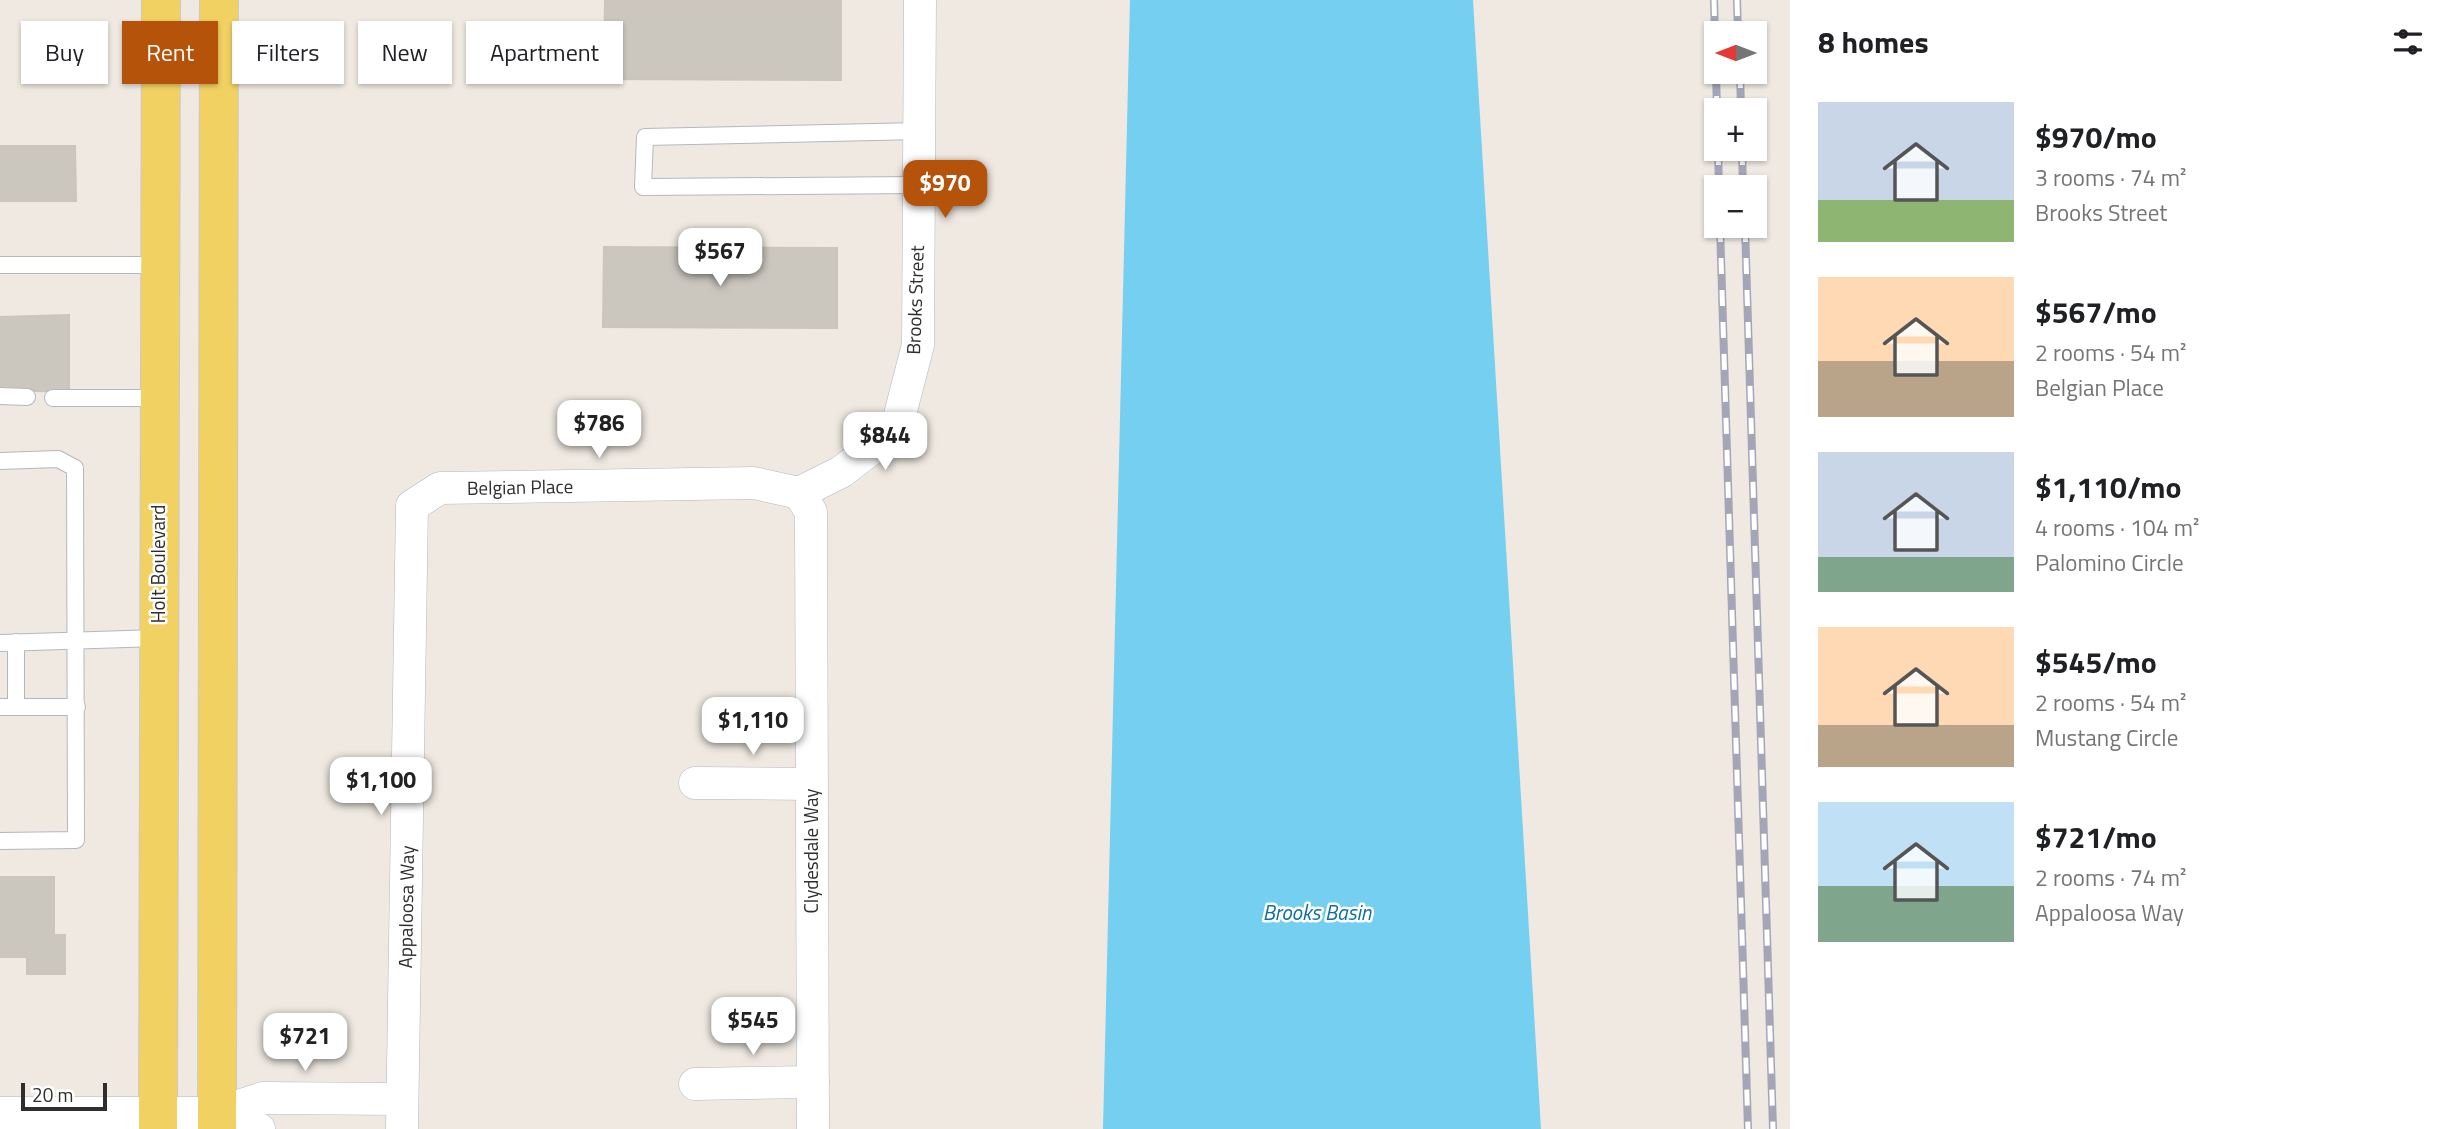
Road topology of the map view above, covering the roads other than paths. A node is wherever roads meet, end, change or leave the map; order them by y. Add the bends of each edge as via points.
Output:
1 (160, 0) edge
2 (219, 0) edge
3 (920, 0) edge
4 (919, 131) junction
5 (918, 185) junction
6 (0, 265) edge
7 (160, 265) junction
8 (0, 396) edge
9 (27, 397) dead end
10 (53, 398) dead end
11 (159, 398) junction
12 (0, 461) edge
13 (799, 493) junction
14 (412, 506) joint
15 (158, 638) junction
16 (77, 641) junction
17 (8, 643) edge
18 (77, 706) junction
19 (8, 707) edge
20 (695, 783) dead end
21 (811, 784) junction
22 (0, 841) edge
23 (813, 1083) junction
24 (695, 1084) dead end
25 (0, 1113) edge
26 (402, 1114) edge
27 (158, 1121) edge
28 (217, 1121) edge
29 (259, 1129) edge
30 (813, 1129) edge

1 - 7 main road, Holt Boulevard
2 - 28 main road
3 - 4 street, Brooks Street
4 - 5 street, Brooks Street
4 - 5 lane via 645,137 643,187
5 - 13 street, Brooks Street via 918,345 896,430 841,472
6 - 7 lane
7 - 11 main road, Holt Boulevard
8 - 9 lane
10 - 11 lane
11 - 15 main road, Holt Boulevard
12 - 16 lane via 58,459 75,468
13 - 14 street, Belgian Place via 754,483 440,488
13 - 21 street, Clydesdale Way via 811,512
14 - 26 street, Appaloosa Way
15 - 16 lane
15 - 27 main road, Holt Boulevard
16 - 17 lane
16 - 18 lane
17 - 19 lane
18 - 19 lane
18 - 22 lane via 76,841
20 - 21 street
21 - 23 street, Clydesdale Way
23 - 24 street
23 - 30 street, Clydesdale Way
25 - 27 street
26 - 28 street, Appaloosa Way via 263,1098
27 - 28 street
28 - 29 street

